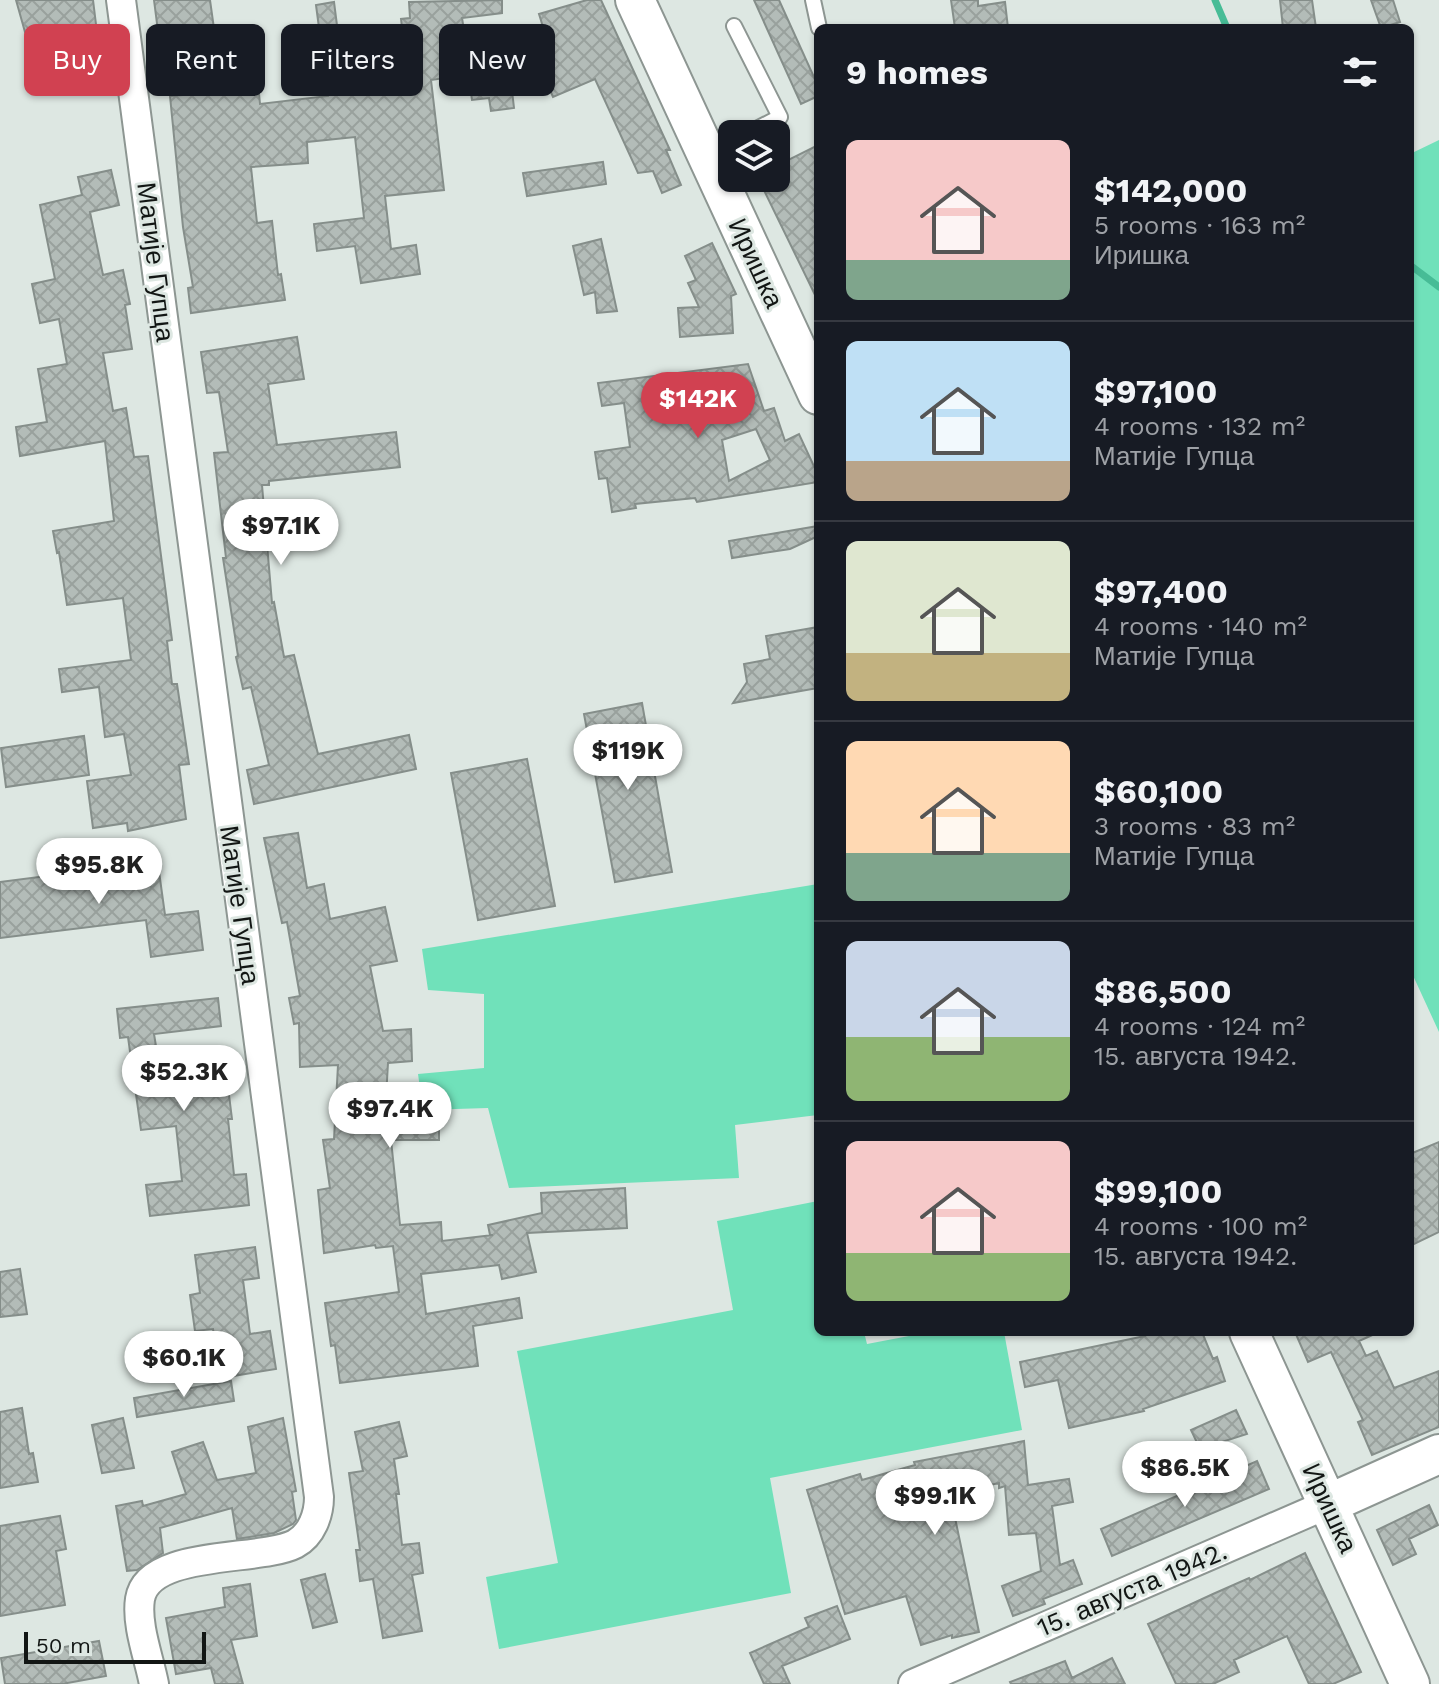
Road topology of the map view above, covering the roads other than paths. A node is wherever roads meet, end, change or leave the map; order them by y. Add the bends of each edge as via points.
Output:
1 (121, 0) edge
2 (635, 0) edge
3 (813, 0) edge
4 (818, 24) edge
5 (734, 26) dead end
6 (774, 120) edge
7 (718, 147) edge
8 (736, 192) edge
9 (814, 385) edge
10 (1251, 1336) edge
11 (1439, 1454) edge
12 (1328, 1504) junction
13 (154, 1684) edge
14 (913, 1684) edge
15 (1410, 1684) edge

1 - 13 street, Матије Гупца via 319,1497 314,1523 297,1543 164,1570 149,1582 140,1599 141,1620
2 - 7 street, Иришка
3 - 4 lane
5 - 6 lane via 780,117
8 - 9 street, Иришка
10 - 12 street, Иришка
11 - 12 street, 15. августа 1942.
12 - 14 street, 15. августа 1942.
12 - 15 street, Иришка

